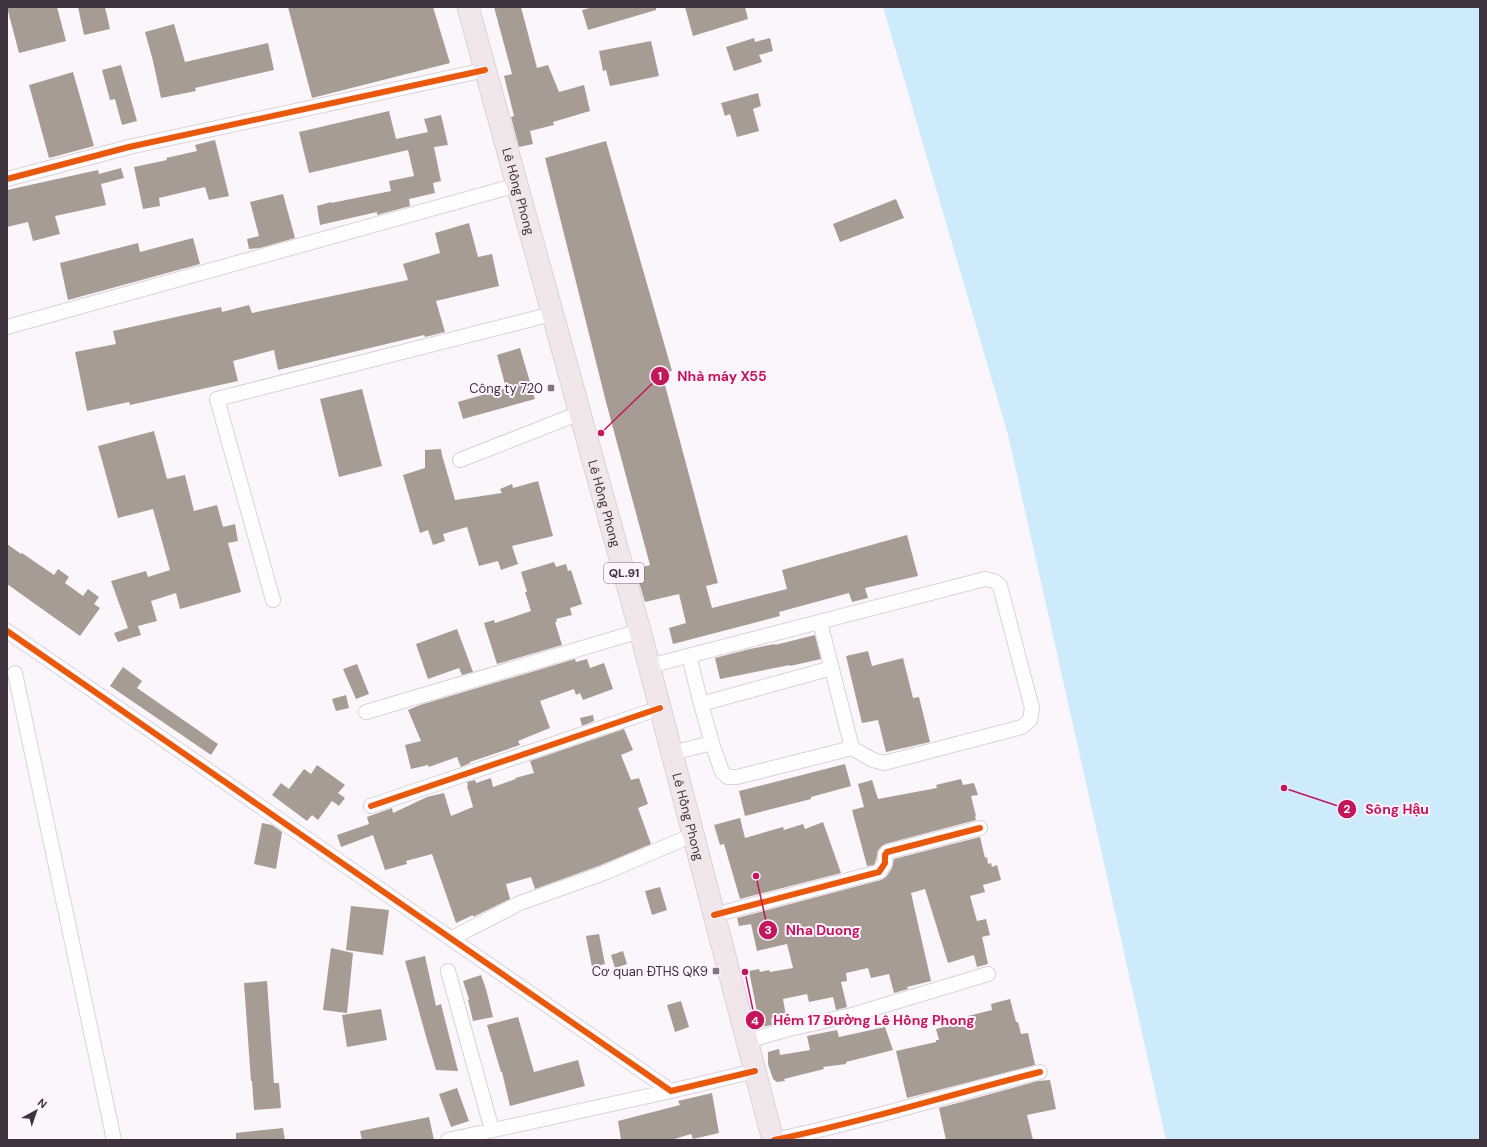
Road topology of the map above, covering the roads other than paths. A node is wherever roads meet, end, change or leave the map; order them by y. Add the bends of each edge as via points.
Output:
1 (468, 7) edge
2 (485, 70) junction
3 (7, 179) edge
4 (517, 185) junction
5 (552, 314) junction
6 (7, 327) edge
7 (580, 413) junction
8 (460, 460) dead end
9 (273, 600) dead end
10 (820, 622) junction
11 (7, 631) edge
12 (640, 631) junction
13 (689, 656) junction
14 (649, 666) junction
15 (832, 668) junction
16 (16, 673) dead end
17 (701, 704) junction
18 (660, 708) junction
19 (366, 712) dead end
20 (712, 743) junction
21 (852, 748) junction
22 (672, 753) junction
23 (371, 806) dead end
24 (980, 828) dead end
25 (693, 835) junction
26 (714, 915) junction
27 (452, 938) junction
28 (448, 972) dead end
29 (988, 974) dead end
30 (747, 1041) junction
31 (755, 1071) junction
32 (1040, 1072) dead end
33 (671, 1091) junction
34 (492, 1130) junction
35 (114, 1140) edge
36 (448, 1140) edge
37 (774, 1140) edge

1 - 2 highway, Lê Hồng Phong / QL.91
2 - 3 street via 129,147
2 - 4 highway, Lê Hồng Phong / QL.91
4 - 5 highway, Lê Hồng Phong / QL.91
4 - 6 street
5 - 7 highway, Lê Hồng Phong / QL.91
5 - 9 street via 217,399
7 - 8 street
7 - 12 highway, Lê Hồng Phong / QL.91
10 - 13 street
10 - 15 street
10 - 21 street via 985,579 994,581 1000,586 1032,708 1030,720 1022,727 894,761 884,763 873,760
11 - 27 street
12 - 14 highway, Lê Hồng Phong / QL.91
12 - 19 street
13 - 14 street
13 - 17 street
14 - 18 highway, Lê Hồng Phong / QL.91
15 - 17 street
15 - 21 street
16 - 35 street
17 - 20 street
18 - 22 highway, Lê Hồng Phong / QL.91
18 - 23 street
20 - 21 street via 722,772 728,777 737,777
20 - 22 street
22 - 25 highway, Lê Hồng Phong / QL.91
24 - 26 street via 888,852 885,855 886,863 879,872
25 - 26 highway, Lê Hồng Phong / QL.91
25 - 27 street via 604,873 520,903
26 - 30 highway, Lê Hồng Phong / QL.91
27 - 33 street
28 - 34 street
29 - 30 street via 859,1013
30 - 31 highway, Lê Hồng Phong / QL.91
31 - 33 street
31 - 37 highway, Lê Hồng Phong / QL.91
32 - 37 street via 821,1131
33 - 34 street
34 - 36 street

